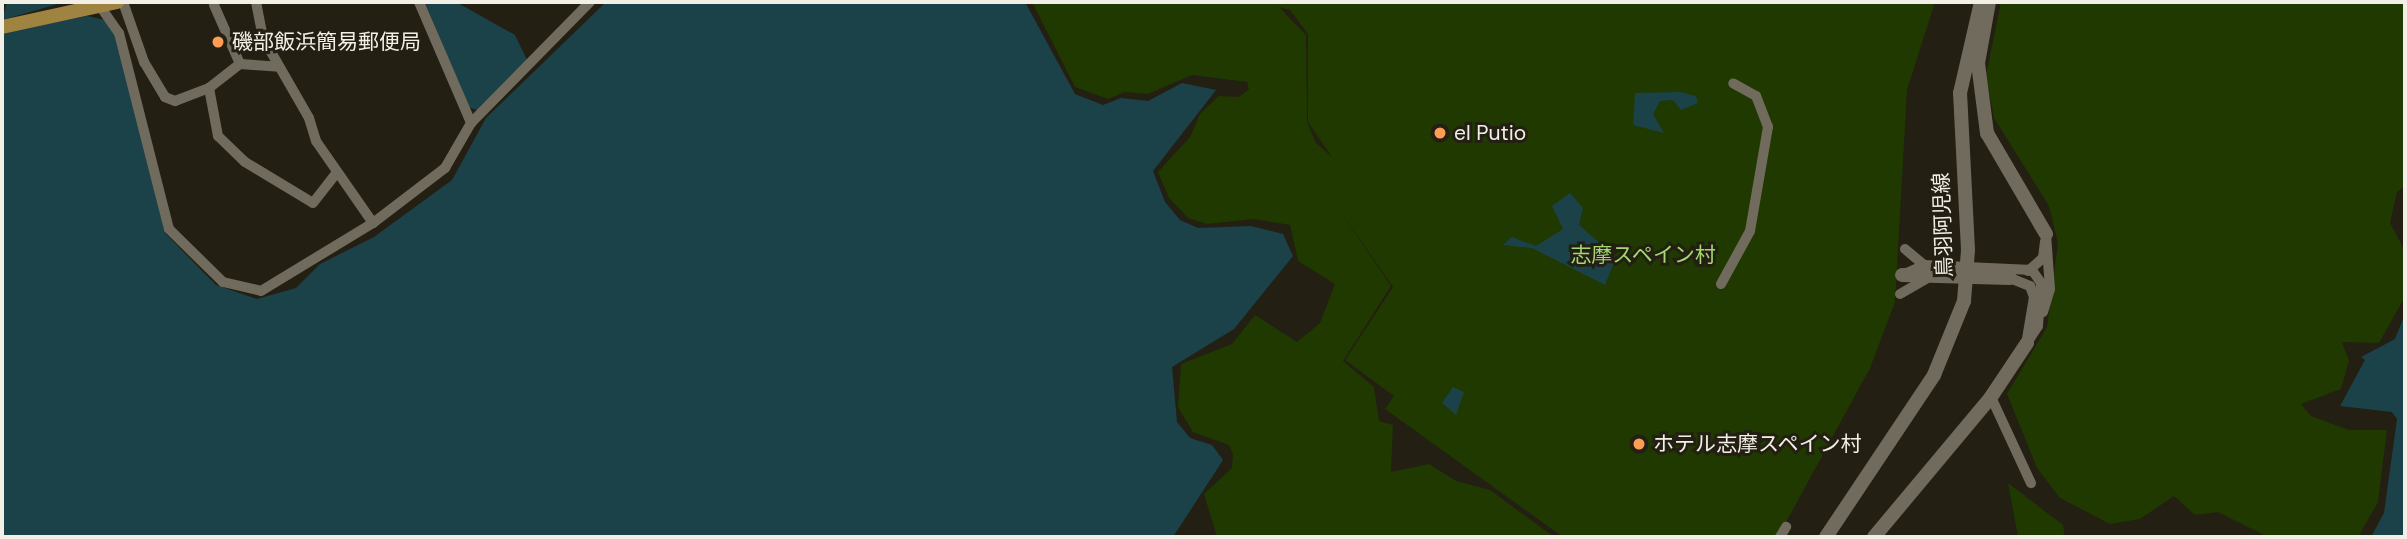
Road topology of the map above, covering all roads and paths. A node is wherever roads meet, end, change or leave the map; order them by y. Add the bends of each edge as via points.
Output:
1 (117, 2) edge
2 (123, 2) edge
3 (256, 2) edge
4 (419, 2) edge
5 (590, 2) edge
6 (1981, 2) edge
7 (1989, 2) edge
8 (214, 5) dead end
9 (103, 9) junction
10 (2, 27) edge
11 (240, 64) junction
12 (279, 67) junction
13 (1733, 83) dead end
14 (209, 88) junction
15 (471, 124) junction
16 (335, 175) junction
17 (373, 223) junction
18 (2046, 234) junction
19 (1905, 249) dead end
20 (2032, 270) junction
21 (1925, 272) junction
22 (1902, 275) dead end
23 (2010, 278) junction
24 (1721, 284) dead end
25 (1899, 294) dead end
26 (2038, 326) junction
27 (2026, 343) junction
28 (1991, 397) junction
29 (2031, 483) dead end
30 (1786, 527) dead end
31 (1780, 537) edge
32 (1826, 537) edge
33 (1874, 537) edge

1 - 9 main road
2 - 14 street via 144,62 164,97 175,101
3 - 12 street via 262,38
4 - 15 street
5 - 15 street
6 - 32 street, 鳥羽阿児線 via 1960,93 1968,250 1964,301 1934,375
7 - 18 street via 1978,62 1987,133
8 - 11 street
9 - 10 main road
9 - 17 street via 119,33 165,220 212,274 230,285 268,290
11 - 12 street
11 - 14 street
12 - 16 street
13 - 24 street via 1756,96 1768,127 1750,232
14 - 16 street via 218,136 245,162 313,203
15 - 17 street via 450,163
16 - 17 street
18 - 20 street via 2042,258
18 - 26 street via 2050,289
19 - 21 street
20 - 21 street
20 - 23 street
20 - 26 street via 2041,283
21 - 22 street
21 - 23 street
21 - 25 street
23 - 27 street via 2030,286 2034,297
26 - 27 street
27 - 28 street
28 - 29 street
28 - 33 street
30 - 31 street

